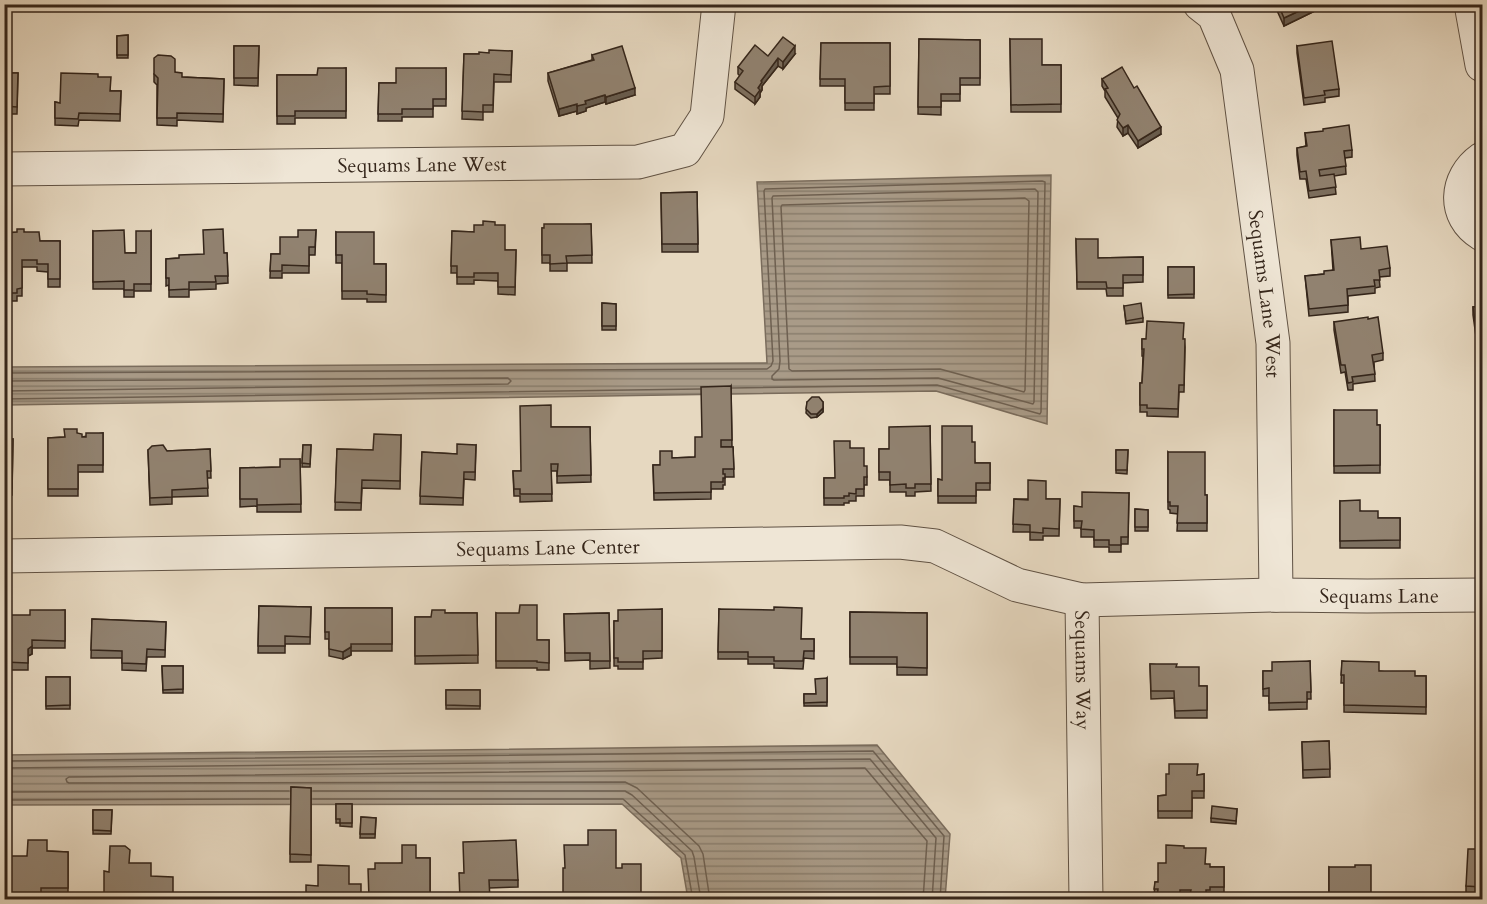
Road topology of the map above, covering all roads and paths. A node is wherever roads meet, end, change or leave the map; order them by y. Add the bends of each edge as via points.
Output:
1 (719, 4) edge
2 (1200, 4) edge
3 (1471, 4) edge
4 (1482, 65) edge
5 (1482, 159) edge
6 (4, 169) edge
7 (1482, 234) edge
8 (4, 556) edge
9 (1276, 594) junction
10 (1482, 595) edge
11 (1082, 600) junction
12 (1086, 900) edge

1 - 6 street, Sequams Lane West via 707,116 686,150 638,162
2 - 9 street, Sequams Lane West via 1214,15 1237,70 1272,331
3 - 4 street
5 - 7 street via 1465,177 1461,205 1466,219
8 - 11 street, Sequams Lane Center via 900,542 935,546 1017,585
9 - 10 street, Sequams Lane
9 - 11 street, Sequams Way
11 - 12 street, Sequams Way

